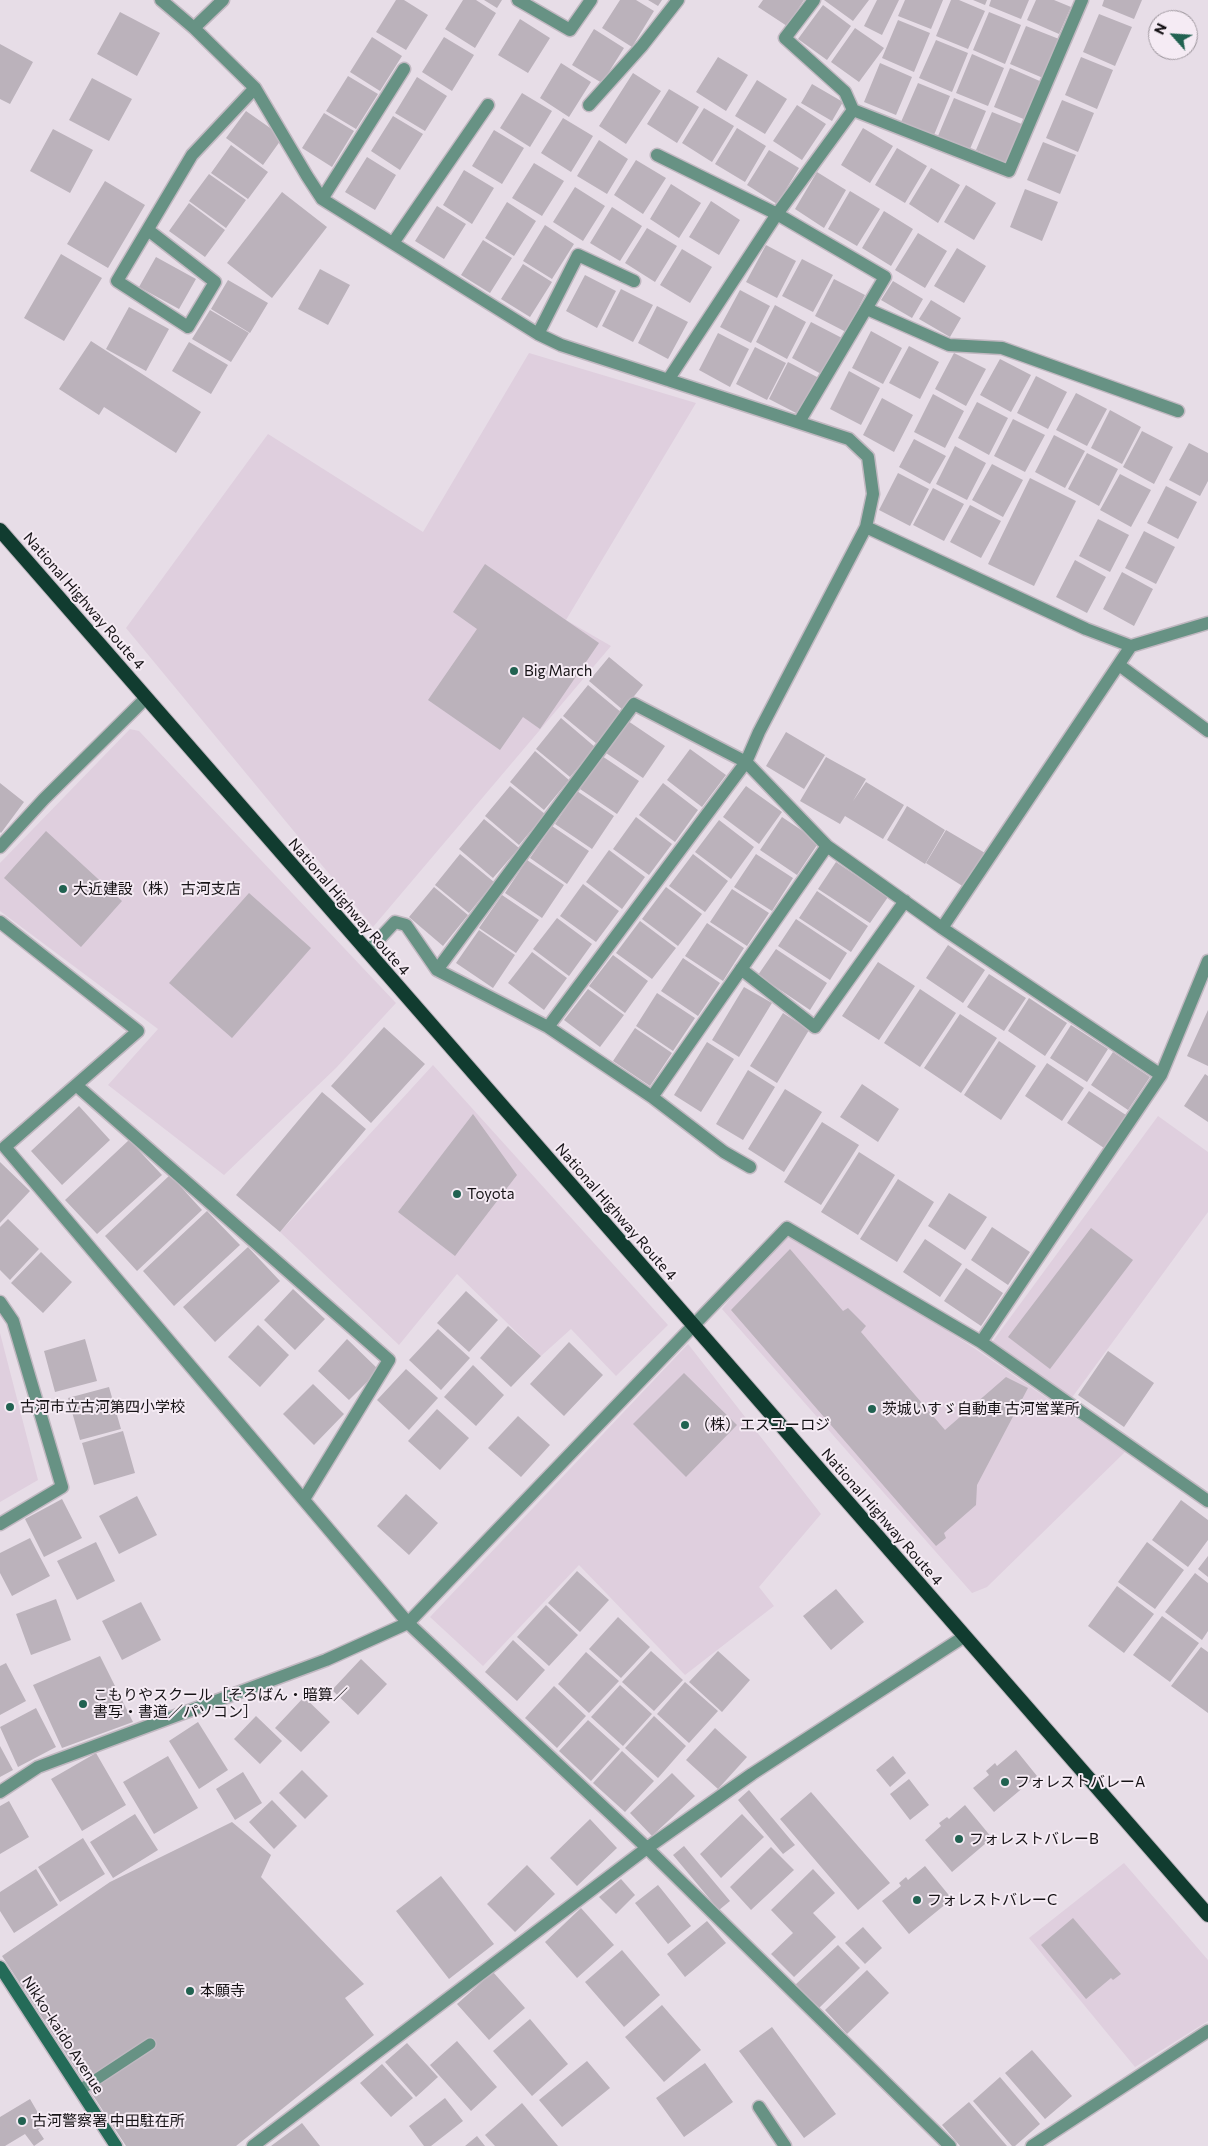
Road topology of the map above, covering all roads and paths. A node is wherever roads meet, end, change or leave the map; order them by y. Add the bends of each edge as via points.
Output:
1 (161, 0) edge
2 (223, 0) edge
3 (518, 0) edge
4 (591, 0) edge
5 (678, 0) edge
6 (814, 0) edge
7 (1082, 0) edge
8 (194, 28) junction
9 (404, 69) dead end
10 (256, 88) junction
11 (488, 105) dead end
12 (589, 106) dead end
13 (853, 110) junction
14 (657, 155) dead end
15 (322, 199) junction
16 (777, 214) junction
17 (148, 230) junction
18 (393, 243) junction
19 (634, 281) dead end
20 (867, 309) junction
21 (538, 334) junction
22 (668, 380) junction
23 (1178, 411) dead end
24 (799, 422) junction
25 (866, 527) junction
26 (0, 530) edge
27 (1208, 623) edge
28 (1131, 646) junction
29 (1118, 665) junction
30 (146, 698) junction
31 (1208, 731) edge
32 (746, 762) junction
33 (827, 846) junction
34 (0, 847) edge
35 (904, 901) junction
36 (0, 922) edge
37 (942, 928) junction
38 (367, 952) junction
39 (1208, 961) edge
40 (741, 969) junction
41 (437, 970) junction
42 (548, 1027) junction
43 (1161, 1074) junction
44 (76, 1086) junction
45 (652, 1097) junction
46 (3, 1149) edge
47 (750, 1167) dead end
48 (0, 1302) edge
49 (693, 1325) junction
50 (981, 1342) junction
51 (304, 1499) junction
52 (1208, 1501) edge
53 (0, 1524) edge
54 (408, 1623) junction
55 (964, 1636) junction
56 (0, 1792) edge
57 (646, 1848) junction
58 (1208, 1915) edge
59 (0, 1967) edge
60 (1208, 2031) edge
61 (150, 2044) dead end
62 (80, 2090) junction
63 (759, 2107) dead end
64 (116, 2146) edge
65 (253, 2146) edge
66 (785, 2146) edge
67 (950, 2146) edge
68 (1032, 2146) edge

1 - 8 street
2 - 8 street
3 - 4 street via 570,30
5 - 12 street
6 - 13 street via 785,38 845,92
7 - 13 street via 1010,171
8 - 10 street
9 - 15 street
10 - 15 street
10 - 17 street via 192,155
11 - 18 street
13 - 16 street
14 - 16 street
15 - 18 street
16 - 20 street via 885,277
16 - 22 street
17 - 17 street via 117,281 188,327 215,282
18 - 21 street
19 - 21 street via 578,255
20 - 23 street via 949,345 1002,348
20 - 24 street
21 - 22 street via 561,345
22 - 24 street
24 - 25 street via 849,439 868,457 873,494
25 - 28 street via 1086,629
25 - 32 street
26 - 30 highway, National Highway Route 4
27 - 28 street
28 - 29 street
29 - 31 street
29 - 37 street
30 - 34 street
30 - 38 highway, National Highway Route 4
32 - 33 street
32 - 41 street via 634,704
32 - 42 street
33 - 35 street
33 - 40 street
35 - 37 street
35 - 40 street via 815,1027
36 - 44 street via 138,1031
37 - 43 street
38 - 41 street via 395,922 406,925
38 - 49 highway, National Highway Route 4
39 - 43 street
40 - 45 street
41 - 42 street
42 - 45 street
43 - 50 street
44 - 46 street
44 - 51 street via 390,1360
45 - 47 street via 724,1152
46 - 51 street
48 - 53 street via 13,1320 62,1487
49 - 50 street via 787,1228
49 - 54 street
49 - 55 highway, National Highway Route 4
50 - 52 street
51 - 54 street
54 - 56 street via 326,1660 38,1767
54 - 57 street
55 - 57 street via 752,1774
55 - 58 highway, National Highway Route 4
57 - 65 street
57 - 67 street
59 - 62 main road, Nikko-kaido Avenue
60 - 68 street
61 - 62 lane
62 - 64 main road, Nikko-kaido Avenue
63 - 66 street

